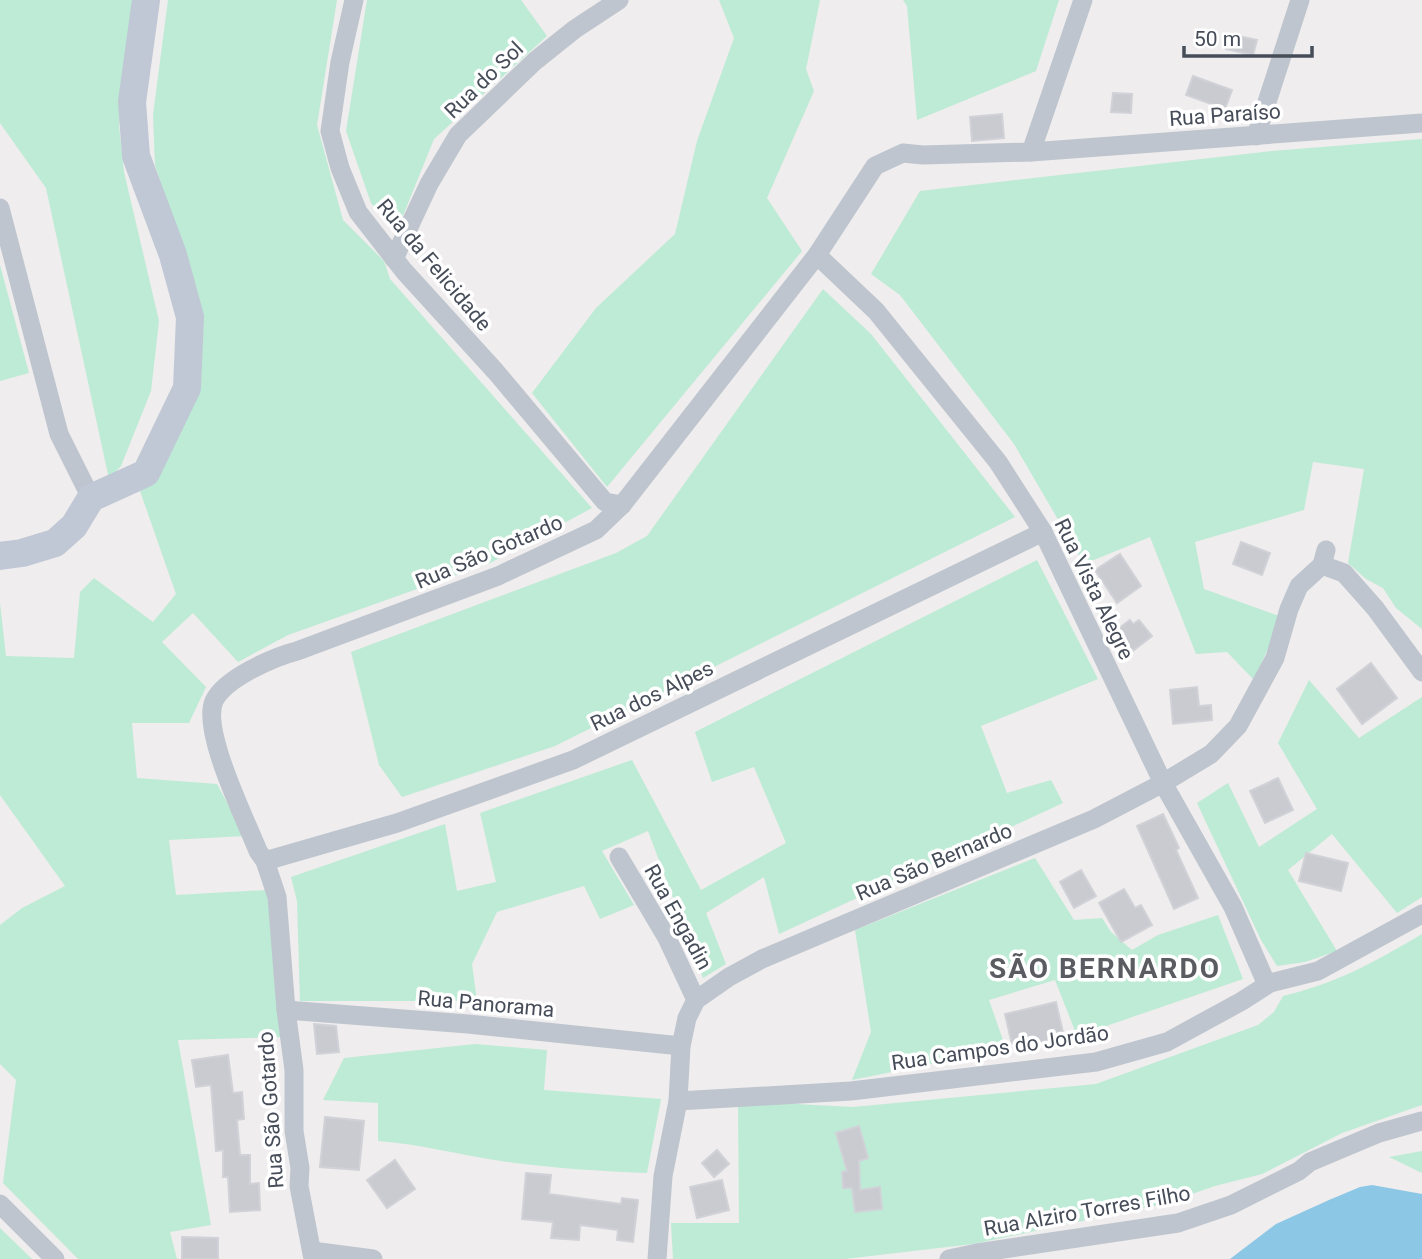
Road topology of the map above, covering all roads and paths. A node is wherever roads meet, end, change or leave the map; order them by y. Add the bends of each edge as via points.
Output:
1 (146, 0) edge
2 (354, 0) edge
3 (619, 0) edge
4 (1083, 0) edge
5 (1300, 0) edge
6 (1422, 123) edge
7 (1256, 136) junction
8 (1031, 152) junction
9 (0, 208) edge
10 (817, 255) junction
11 (394, 259) junction
12 (90, 498) junction
13 (622, 505) junction
14 (1043, 532) junction
15 (0, 556) edge
16 (1422, 672) edge
17 (1163, 783) junction
18 (619, 857) dead end
19 (265, 861) junction
20 (1422, 914) edge
21 (1270, 983) junction
22 (696, 1000) junction
23 (286, 1010) junction
24 (681, 1046) junction
25 (678, 1101) junction
26 (1422, 1121) edge
27 (0, 1204) edge
28 (312, 1255) edge
29 (55, 1259) edge
30 (373, 1259) edge
31 (657, 1259) edge
32 (949, 1259) edge

1 - 12 street via 132,102 135,156 173,255 190,317 187,388 146,473
2 - 11 street, Rua da Felicidade via 330,131 358,212
3 - 11 street, Rua do Sol via 535,61 458,135
4 - 8 street
5 - 7 street
6 - 7 street, Rua Paraíso
7 - 8 street, Rua Paraíso
8 - 10 street, Rua São Gotardo via 903,153 875,166
9 - 12 street via 59,434
10 - 13 street, Rua São Gotardo
10 - 14 street, Rua Vista Alegre via 885,321 998,462
11 - 13 street, Rua da Felicidade via 605,502
12 - 15 street via 74,526 55,543
13 - 19 street, Rua São Gotardo via 596,530 498,576 276,657 223,690 214,701 213,712 218,748
14 - 17 street, Rua Vista Alegre
14 - 19 street, Rua dos Alpes via 573,760 397,823
16 - 17 street, Rua São Bernardo via 1375,608 1324,557 1299,586 1275,658 1238,726 1211,754
17 - 21 street, Rua Vista Alegre
17 - 22 street, Rua São Bernardo via 1094,819 762,959
18 - 22 street, Rua Engadin via 667,938
19 - 23 street, Rua São Gotardo via 277,897
20 - 21 street, Rua Campos do Jordão via 1318,971
21 - 25 street, Rua Campos do Jordão via 1167,1042 1096,1062 851,1091
22 - 24 street
23 - 24 street, Rua Panorama
23 - 28 street, Rua São Gotardo via 294,1070 299,1186
24 - 25 street
25 - 31 street via 663,1176
26 - 32 street, Rua Alziro Torres Filho via 1379,1133 1310,1162 1231,1205 1178,1223
27 - 29 street
28 - 30 street

